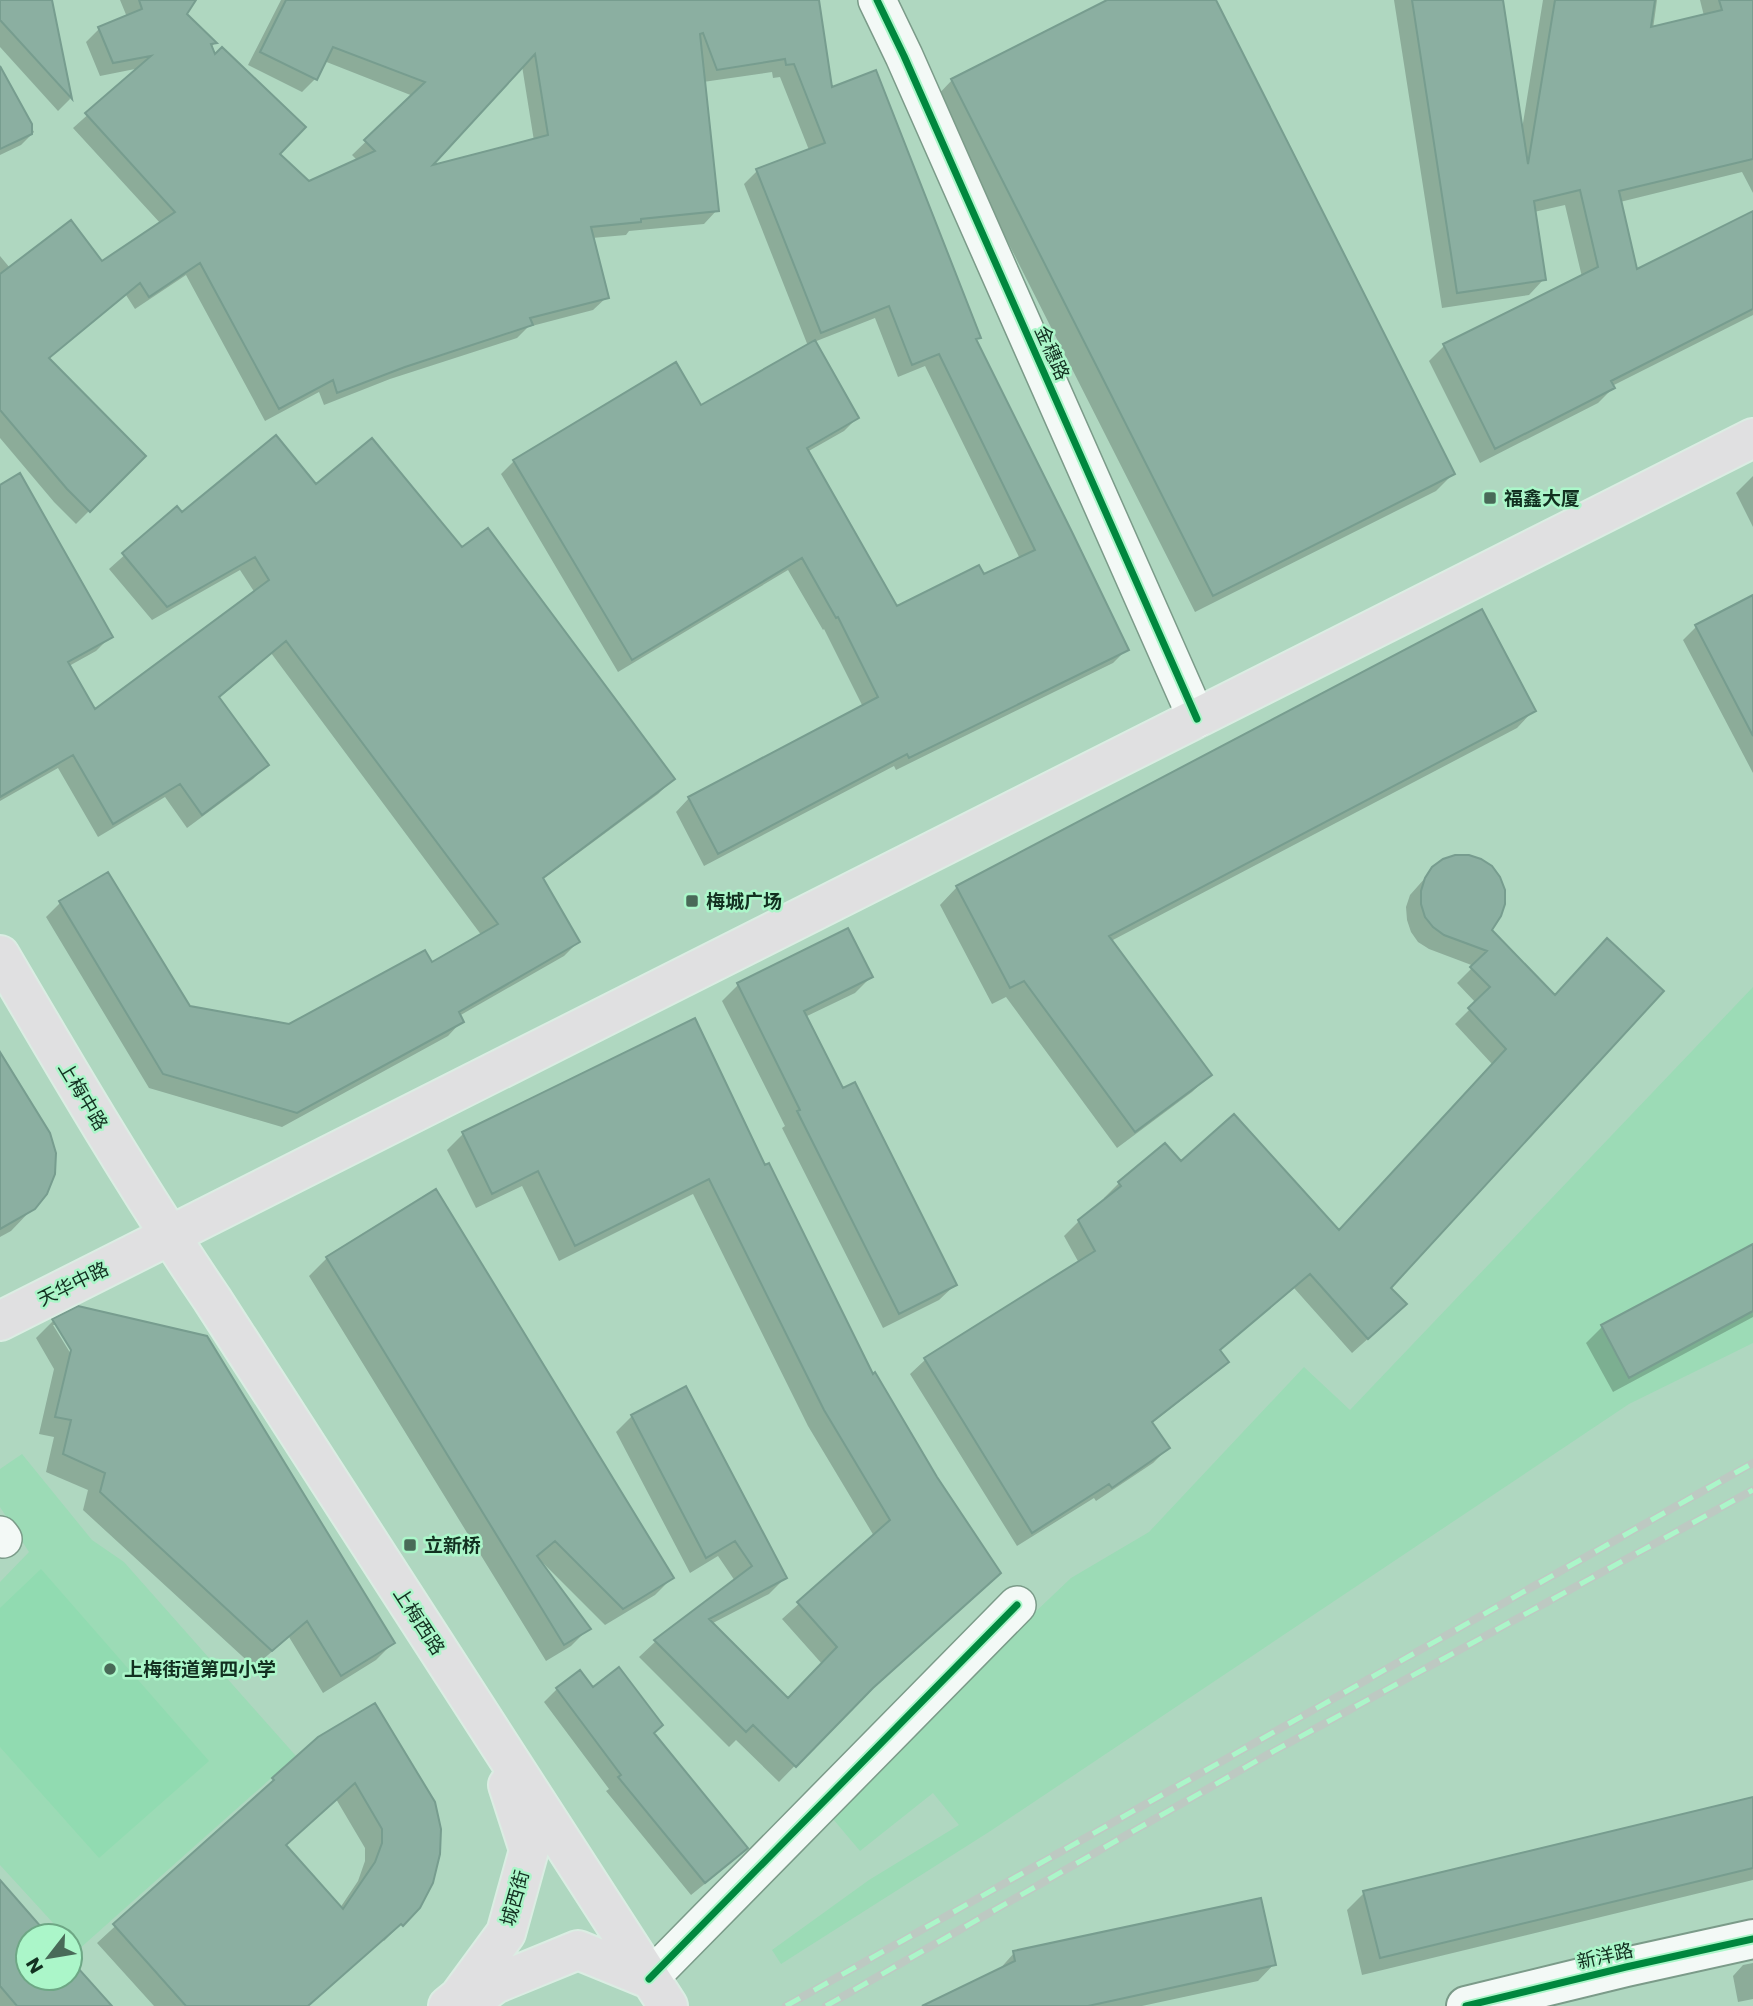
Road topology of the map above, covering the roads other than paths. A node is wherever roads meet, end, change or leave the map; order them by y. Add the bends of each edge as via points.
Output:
1 (877, 0) edge
2 (1753, 438) edge
3 (1197, 719) junction
4 (0, 955) edge
5 (0, 1008) edge
6 (158, 1242) junction
7 (0, 1321) edge
8 (1017, 1605) dead end
9 (491, 1734) junction
10 (1753, 1939) edge
11 (659, 1993) edge
12 (448, 2006) edge
13 (466, 2006) edge
14 (1466, 2006) edge

1 - 3 street, 金穗路
2 - 3 main road, 天华中路
3 - 6 main road, 天华中路
4 - 6 main road, 上梅中路
5 - 6 main road, 上梅中路
6 - 7 main road, 天华中路
6 - 9 main road, 上梅西路 via 212,1299
8 - 11 street
9 - 11 main road, 上梅西路
9 - 12 main road, 城西街 via 529,1850 506,1933
10 - 14 street, 新洋路
11 - 13 main road via 578,1950 495,1984

